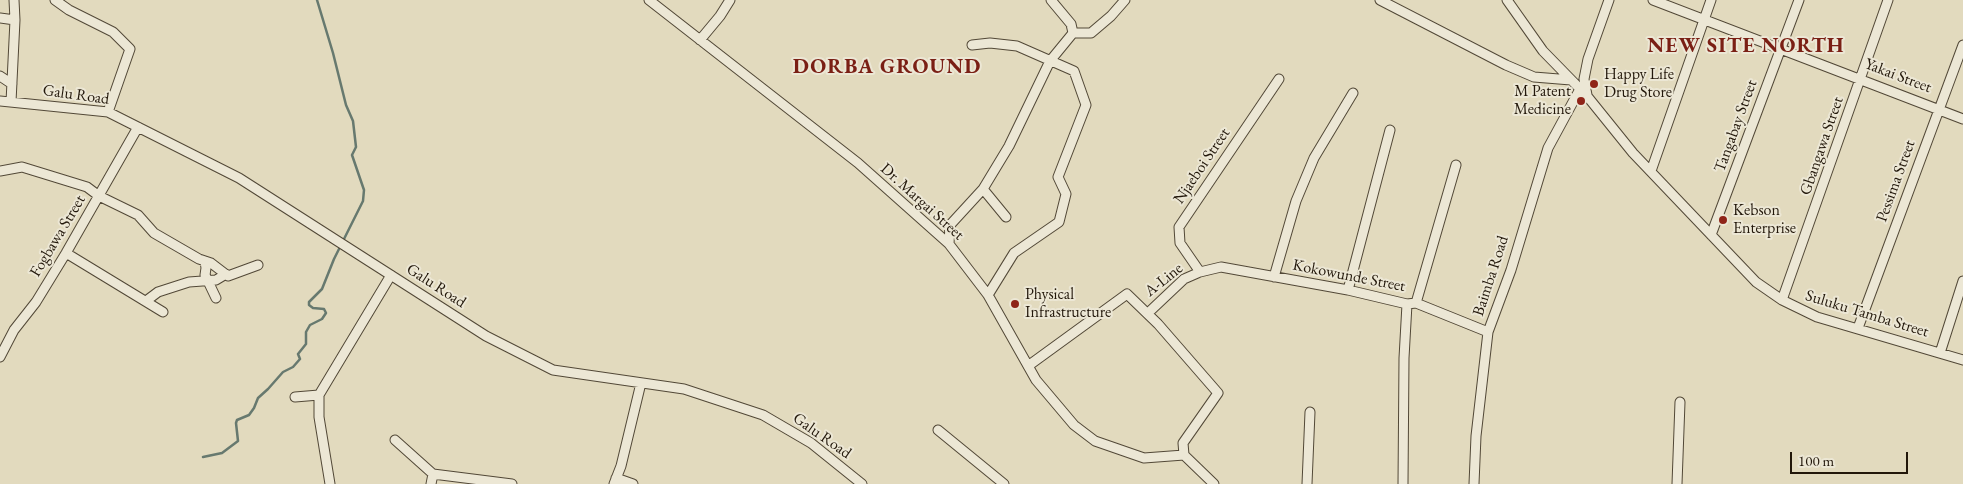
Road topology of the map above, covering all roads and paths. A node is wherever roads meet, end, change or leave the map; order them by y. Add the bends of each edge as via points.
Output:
1 (14, 0) edge
2 (55, 0) edge
3 (649, 0) edge
4 (730, 0) edge
5 (1051, 0) edge
6 (1125, 0) edge
7 (1380, 0) edge
8 (1507, 0) edge
9 (1609, 0) edge
10 (1653, 0) edge
11 (1711, 0) edge
12 (1799, 0) edge
13 (1888, 0) edge
14 (0, 18) edge
15 (15, 20) junction
16 (1704, 20) junction
17 (1073, 33) junction
18 (700, 40) junction
19 (1963, 44) edge
20 (972, 45) dead end
21 (1781, 48) junction
22 (1050, 61) junction
23 (0, 76) edge
24 (1279, 79) dead end
25 (1861, 79) junction
26 (1571, 80) junction
27 (12, 84) junction
28 (1580, 89) junction
29 (1354, 93) dead end
30 (1587, 96) junction
31 (0, 101) edge
32 (11, 102) junction
33 (1939, 108) junction
34 (108, 112) junction
35 (1963, 118) edge
36 (138, 127) junction
37 (1390, 130) dead end
38 (1456, 165) dead end
39 (0, 171) edge
40 (1651, 171) junction
41 (983, 188) junction
42 (99, 196) junction
43 (1006, 217) dead end
44 (1711, 235) junction
45 (950, 244) junction
46 (66, 253) junction
47 (205, 261) junction
48 (258, 265) dead end
49 (1200, 272) junction
50 (226, 274) junction
51 (391, 275) junction
52 (1274, 276) junction
53 (207, 280) junction
54 (1963, 281) edge
55 (1348, 290) junction
56 (988, 295) junction
57 (216, 298) dead end
58 (1782, 300) junction
59 (146, 302) junction
60 (1411, 304) junction
61 (163, 312) dead end
62 (1148, 313) junction
63 (1858, 328) junction
64 (1488, 332) junction
65 (1940, 352) junction
66 (0, 357) edge
67 (1963, 360) edge
68 (1028, 366) junction
69 (641, 383) junction
70 (319, 395) junction
71 (295, 397) dead end
72 (1680, 402) dead end
73 (1310, 412) dead end
74 (938, 430) dead end
75 (395, 440) dead end
76 (1184, 455) junction
77 (433, 474) junction
78 (615, 481) edge
79 (330, 484) edge
80 (431, 484) edge
81 (512, 484) edge
82 (632, 484) edge
83 (862, 484) edge
84 (1004, 484) edge
85 (1214, 484) edge
86 (1307, 484) edge
87 (1403, 484) edge
88 (1474, 484) edge
89 (1677, 484) edge

1 - 15 street
2 - 34 street via 113,32 130,49
3 - 18 street, Dr. Margai Street
4 - 18 street
5 - 17 street via 1071,24
6 - 17 street via 1090,33
7 - 26 street via 1534,77
8 - 26 street, Suluku Tamba Street via 1543,51
9 - 30 street via 1588,59 1584,79
10 - 16 street, Yakai Street
11 - 16 street
12 - 21 street, Tangabay Street
13 - 25 street, Gbangawa Street
14 - 15 street
15 - 27 street
16 - 21 street, Yakai Street
16 - 40 street
17 - 22 street
18 - 45 street, Dr. Margai Street via 858,164
19 - 33 street, Pessima Street
20 - 22 street via 1017,46
21 - 25 street, Yakai Street
21 - 44 street, Tangabay Street
22 - 41 street via 1009,146
22 - 56 street via 1074,71 1086,106 1058,177 1066,194 1060,222 1014,254
23 - 27 street
24 - 49 street, Njaeboi Street via 1179,227 1180,243
25 - 33 street, Yakai Street
25 - 58 street, Gbangawa Street
26 - 28 street, Suluku Tamba Street
27 - 32 street
28 - 30 street, Suluku Tamba Street
28 - 64 street, Baimba Road via 1548,148
29 - 52 street via 1314,158 1296,201
30 - 40 street, Suluku Tamba Street
31 - 32 street, Galu Road
32 - 34 street, Galu Road
33 - 35 street, Yakai Street
33 - 63 street, Pessima Street
34 - 36 street, Galu Road
36 - 42 street, Fogbawa Street
36 - 51 street, Galu Road via 239,178
37 - 55 street
38 - 60 street
39 - 42 street via 22,167 87,187
40 - 44 street, Suluku Tamba Street
41 - 43 street
41 - 45 street via 950,225
42 - 46 street, Fogbawa Street
42 - 47 street via 138,215 154,233
44 - 58 street, Suluku Tamba Street via 1756,282
45 - 56 street, Dr. Margai Street
46 - 59 street
46 - 66 street, Fogbawa Street via 36,302 14,330
47 - 50 street
47 - 53 street
48 - 50 street
49 - 52 street, Kokowunde Street via 1221,267
49 - 62 street, A-Line via 1184,279
50 - 53 street via 216,280
51 - 69 street, Galu Road via 486,336 553,370
51 - 70 street
52 - 55 street, Kokowunde Street
53 - 57 street
53 - 59 street via 158,292
54 - 65 street
55 - 60 street, Kokowunde Street
56 - 68 street, Dr. Margai Street
58 - 63 street, Suluku Tamba Street via 1817,317
59 - 61 street
60 - 64 street, Kokowunde Street
60 - 87 street via 1404,358
62 - 68 street, A-Line via 1127,294
62 - 76 street via 1218,393 1183,443
63 - 65 street, Suluku Tamba Street
64 - 88 street, Baimba Road
65 - 67 street, Suluku Tamba Street
68 - 76 street, Dr. Margai Street via 1074,425 1095,441 1144,458
69 - 78 street
69 - 83 street, Galu Road via 684,389 763,416 811,443
70 - 71 street
70 - 79 street
72 - 89 street
73 - 86 street
74 - 84 street
75 - 77 street
76 - 85 street
77 - 80 street
77 - 81 street
78 - 82 street

